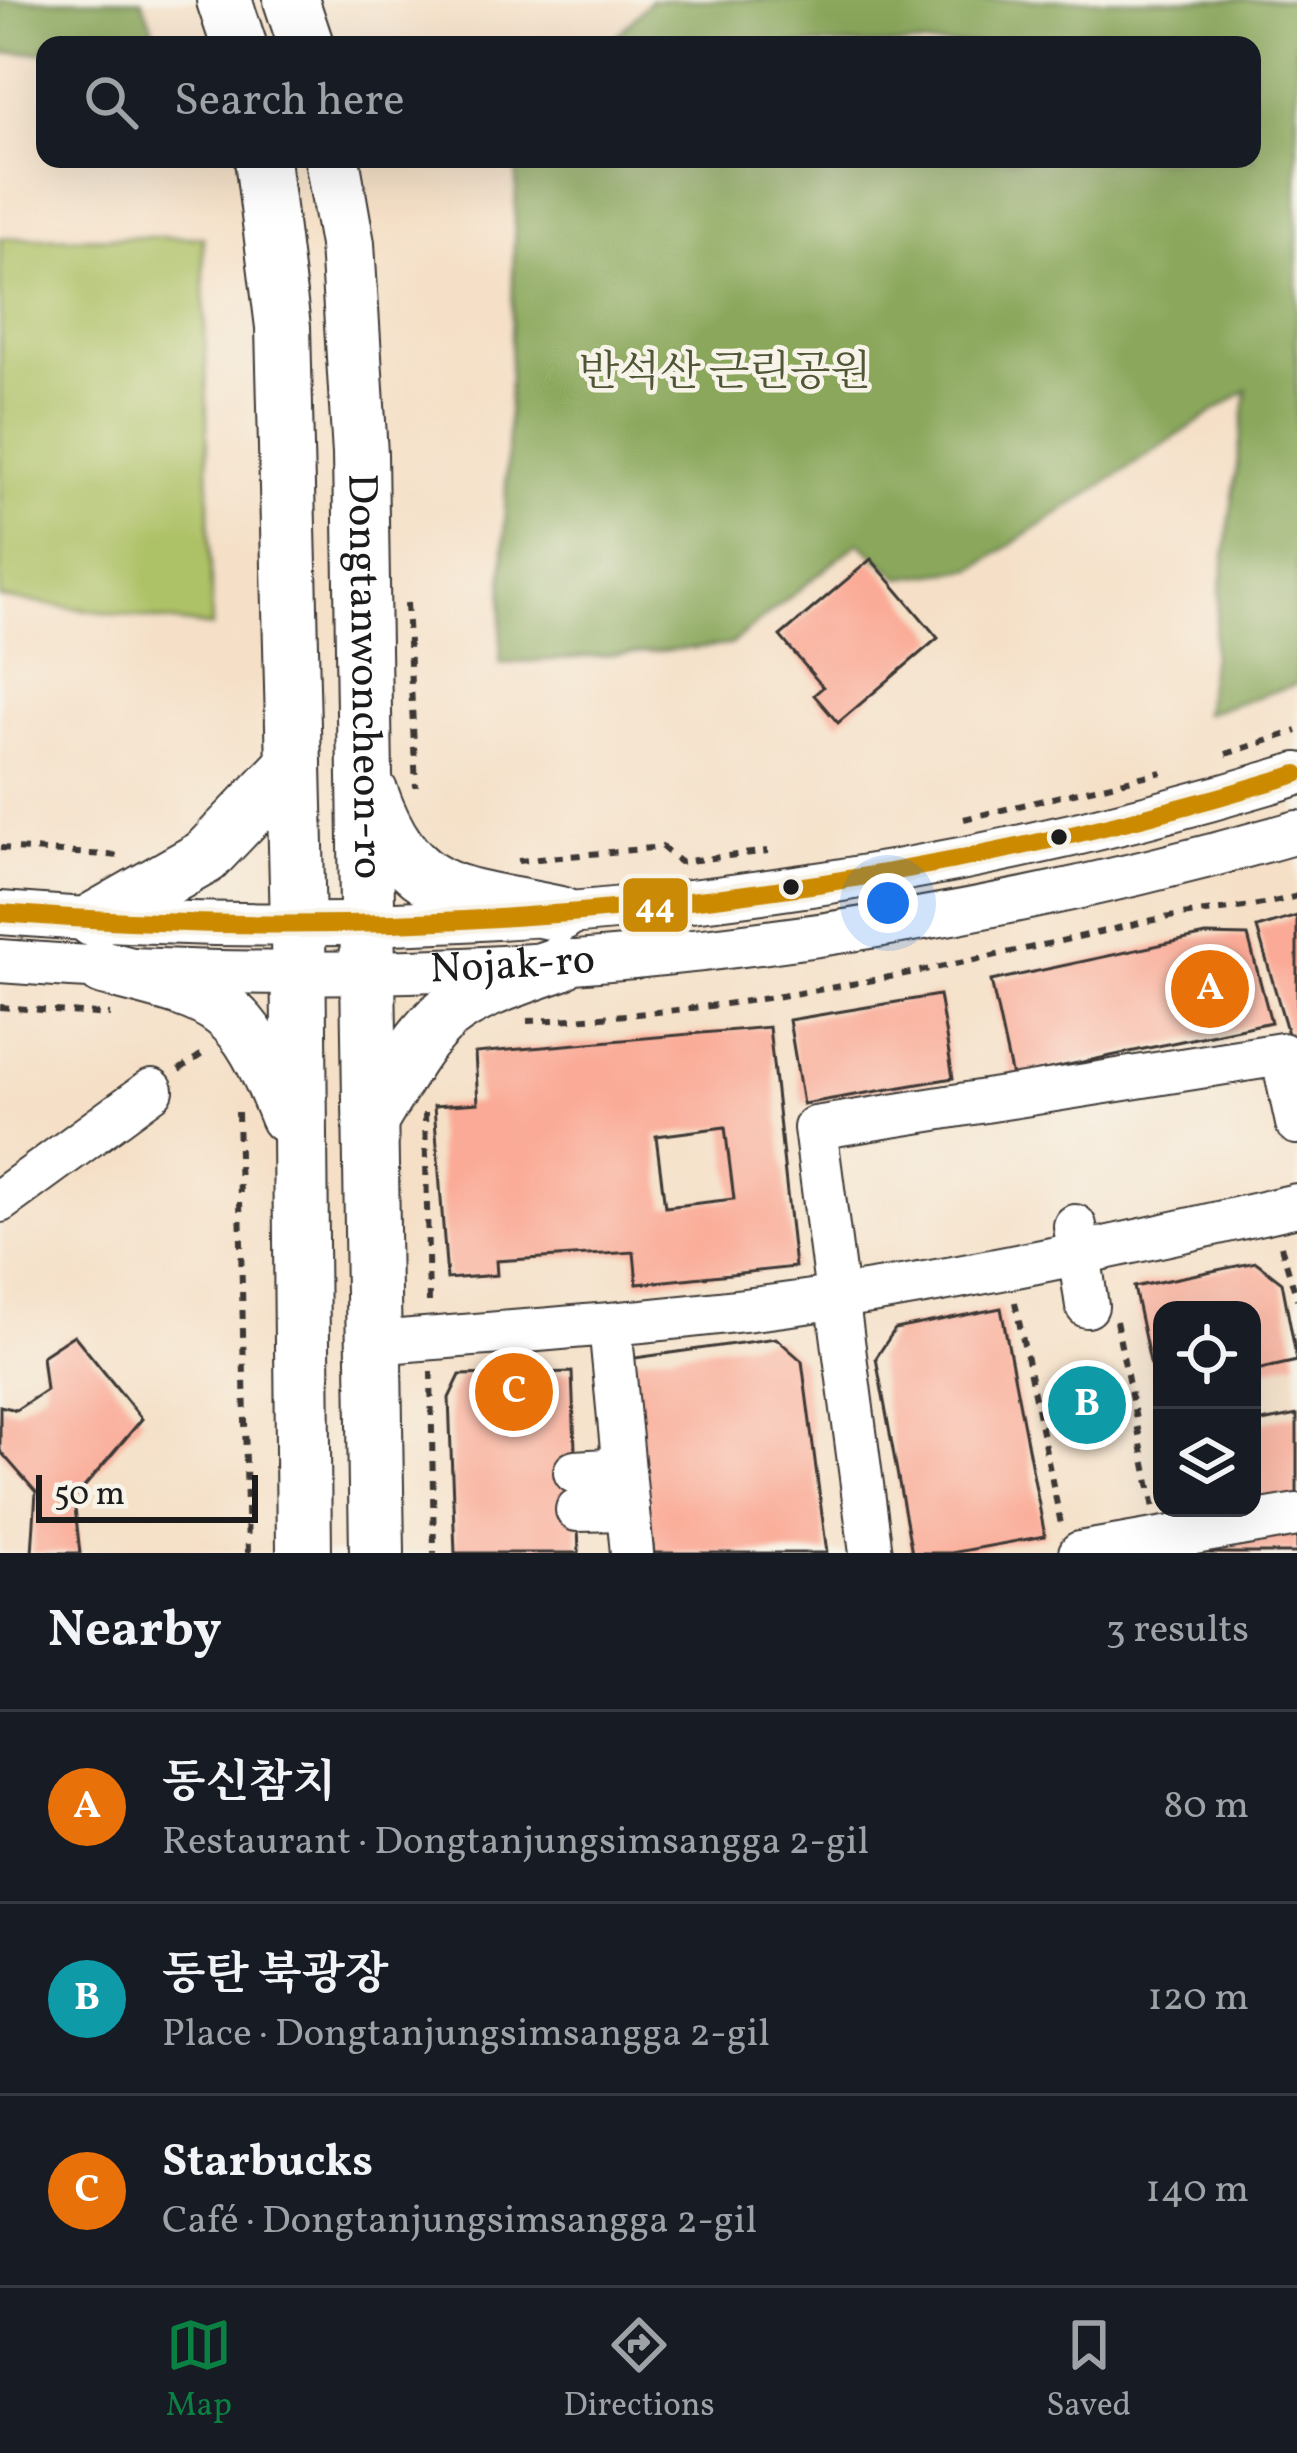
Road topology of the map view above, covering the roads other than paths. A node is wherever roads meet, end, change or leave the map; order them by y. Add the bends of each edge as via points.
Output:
1 (224, 0) edge
2 (291, 0) edge
3 (235, 36) edge
4 (303, 36) edge
5 (263, 168) edge
6 (334, 168) edge
7 (294, 764) junction
8 (1297, 774) edge
9 (365, 777) junction
10 (1297, 832) edge
11 (0, 914) edge
12 (575, 938) junction
13 (298, 948) junction
14 (367, 948) junction
15 (93, 958) junction
16 (0, 961) edge
17 (152, 1090) road end
18 (371, 1120) junction
19 (1297, 1123) edge
20 (299, 1160) junction
21 (372, 1182) junction
22 (0, 1201) edge
23 (1297, 1205) edge
24 (1077, 1240) junction
25 (838, 1298) junction
26 (1101, 1309) road end
27 (610, 1325) junction
28 (374, 1343) junction
29 (626, 1489) junction
30 (576, 1491) dead end
31 (1297, 1515) edge
32 (1071, 1542) edge
33 (304, 1553) edge
34 (377, 1553) edge
35 (632, 1553) edge
36 (872, 1553) edge

1 - 3 main road
2 - 4 main road
5 - 7 main road, Dongtanwoncheon-ro via 283,327
6 - 9 main road, Dongtanwoncheon-ro via 356,351
7 - 13 main road, Dongtanwoncheon-ro
7 - 15 main road
8 - 12 street, Nojak-ro
9 - 12 main road via 383,829 417,874
9 - 14 main road, Dongtanwoncheon-ro
10 - 12 street, Nojak-ro via 888,928
11 - 15 street, Nojak-ro
12 - 14 street, Nojak-ro
12 - 18 main road via 441,1013
13 - 14 street, Nojak-ro
13 - 15 street, Nojak-ro
13 - 20 main road, Dongtanwoncheon-ro
14 - 18 main road, Dongtanwoncheon-ro
15 - 16 street, Nojak-ro
15 - 20 main road via 220,1002 260,1050
17 - 22 street
18 - 21 main road, Dongtanwoncheon-ro
19 - 25 street via 1282,1054 815,1128
20 - 21 main road via 329,1154
20 - 33 main road, Dongtanwoncheon-ro
21 - 28 main road, Dongtanwoncheon-ro
23 - 24 street
24 - 25 street
24 - 26 street
25 - 27 street
25 - 36 street
27 - 28 street
27 - 29 street
28 - 34 main road, Dongtanwoncheon-ro
29 - 30 street
29 - 35 street
31 - 32 street via 1160,1539

